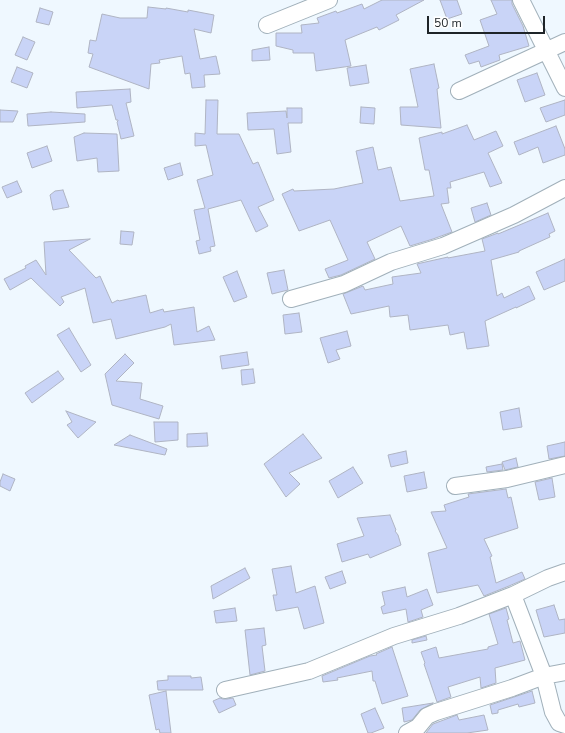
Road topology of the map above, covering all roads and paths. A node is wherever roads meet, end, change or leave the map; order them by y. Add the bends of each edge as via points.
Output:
1 (329, 0) edge
2 (521, 0) edge
3 (266, 25) dead end
4 (565, 42) edge
5 (547, 51) junction
6 (565, 88) edge
7 (459, 91) dead end
8 (565, 188) edge
9 (291, 299) dead end
10 (565, 465) edge
11 (455, 486) dead end
12 (565, 572) edge
13 (513, 595) junction
14 (565, 672) edge
15 (544, 676) junction
16 (225, 690) dead end
17 (565, 725) edge
18 (407, 733) edge

1 - 3 street
2 - 5 street
4 - 5 street
5 - 6 street
5 - 7 street
8 - 9 street via 514,215 443,246 390,262 344,284
10 - 11 street via 507,479
12 - 13 street
13 - 15 street
13 - 16 street via 459,616 394,636 309,671
14 - 15 street
15 - 17 street via 553,712 559,723
15 - 18 street via 436,712 427,716 418,727

